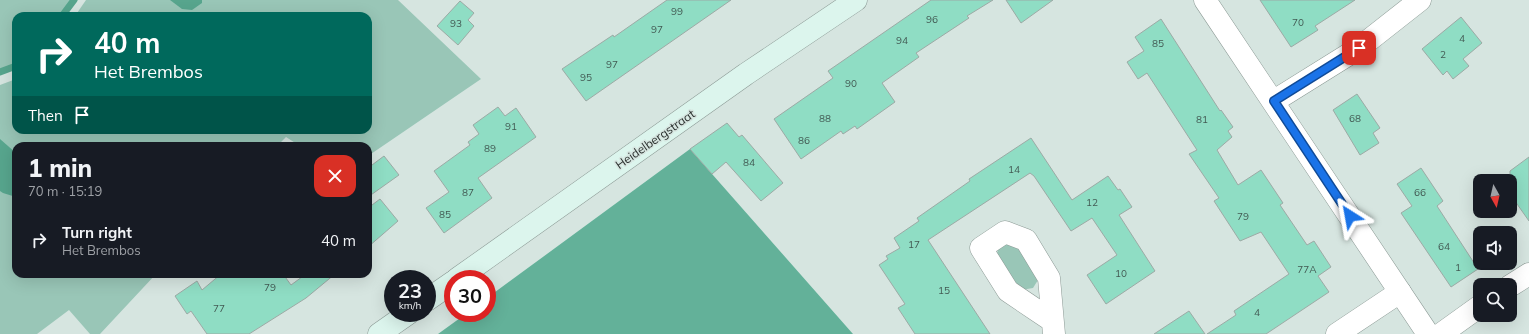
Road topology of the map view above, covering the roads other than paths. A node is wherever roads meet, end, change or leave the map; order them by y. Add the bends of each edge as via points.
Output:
1 (856, 0) edge
2 (1205, 0) edge
3 (1420, 0) edge
4 (1274, 101) junction
5 (470, 270) edge
6 (1529, 274) edge
7 (1517, 282) edge
8 (1400, 292) junction
9 (1473, 311) edge
10 (396, 322) edge
11 (379, 334) edge
12 (1337, 334) edge
13 (1428, 334) edge
14 (1441, 334) edge

1 - 5 main road, Heidelbergstraat via 746,74
2 - 4 street
3 - 4 street via 1359,48
4 - 8 street
6 - 7 street
8 - 12 street
8 - 13 street
9 - 14 street
10 - 11 main road

